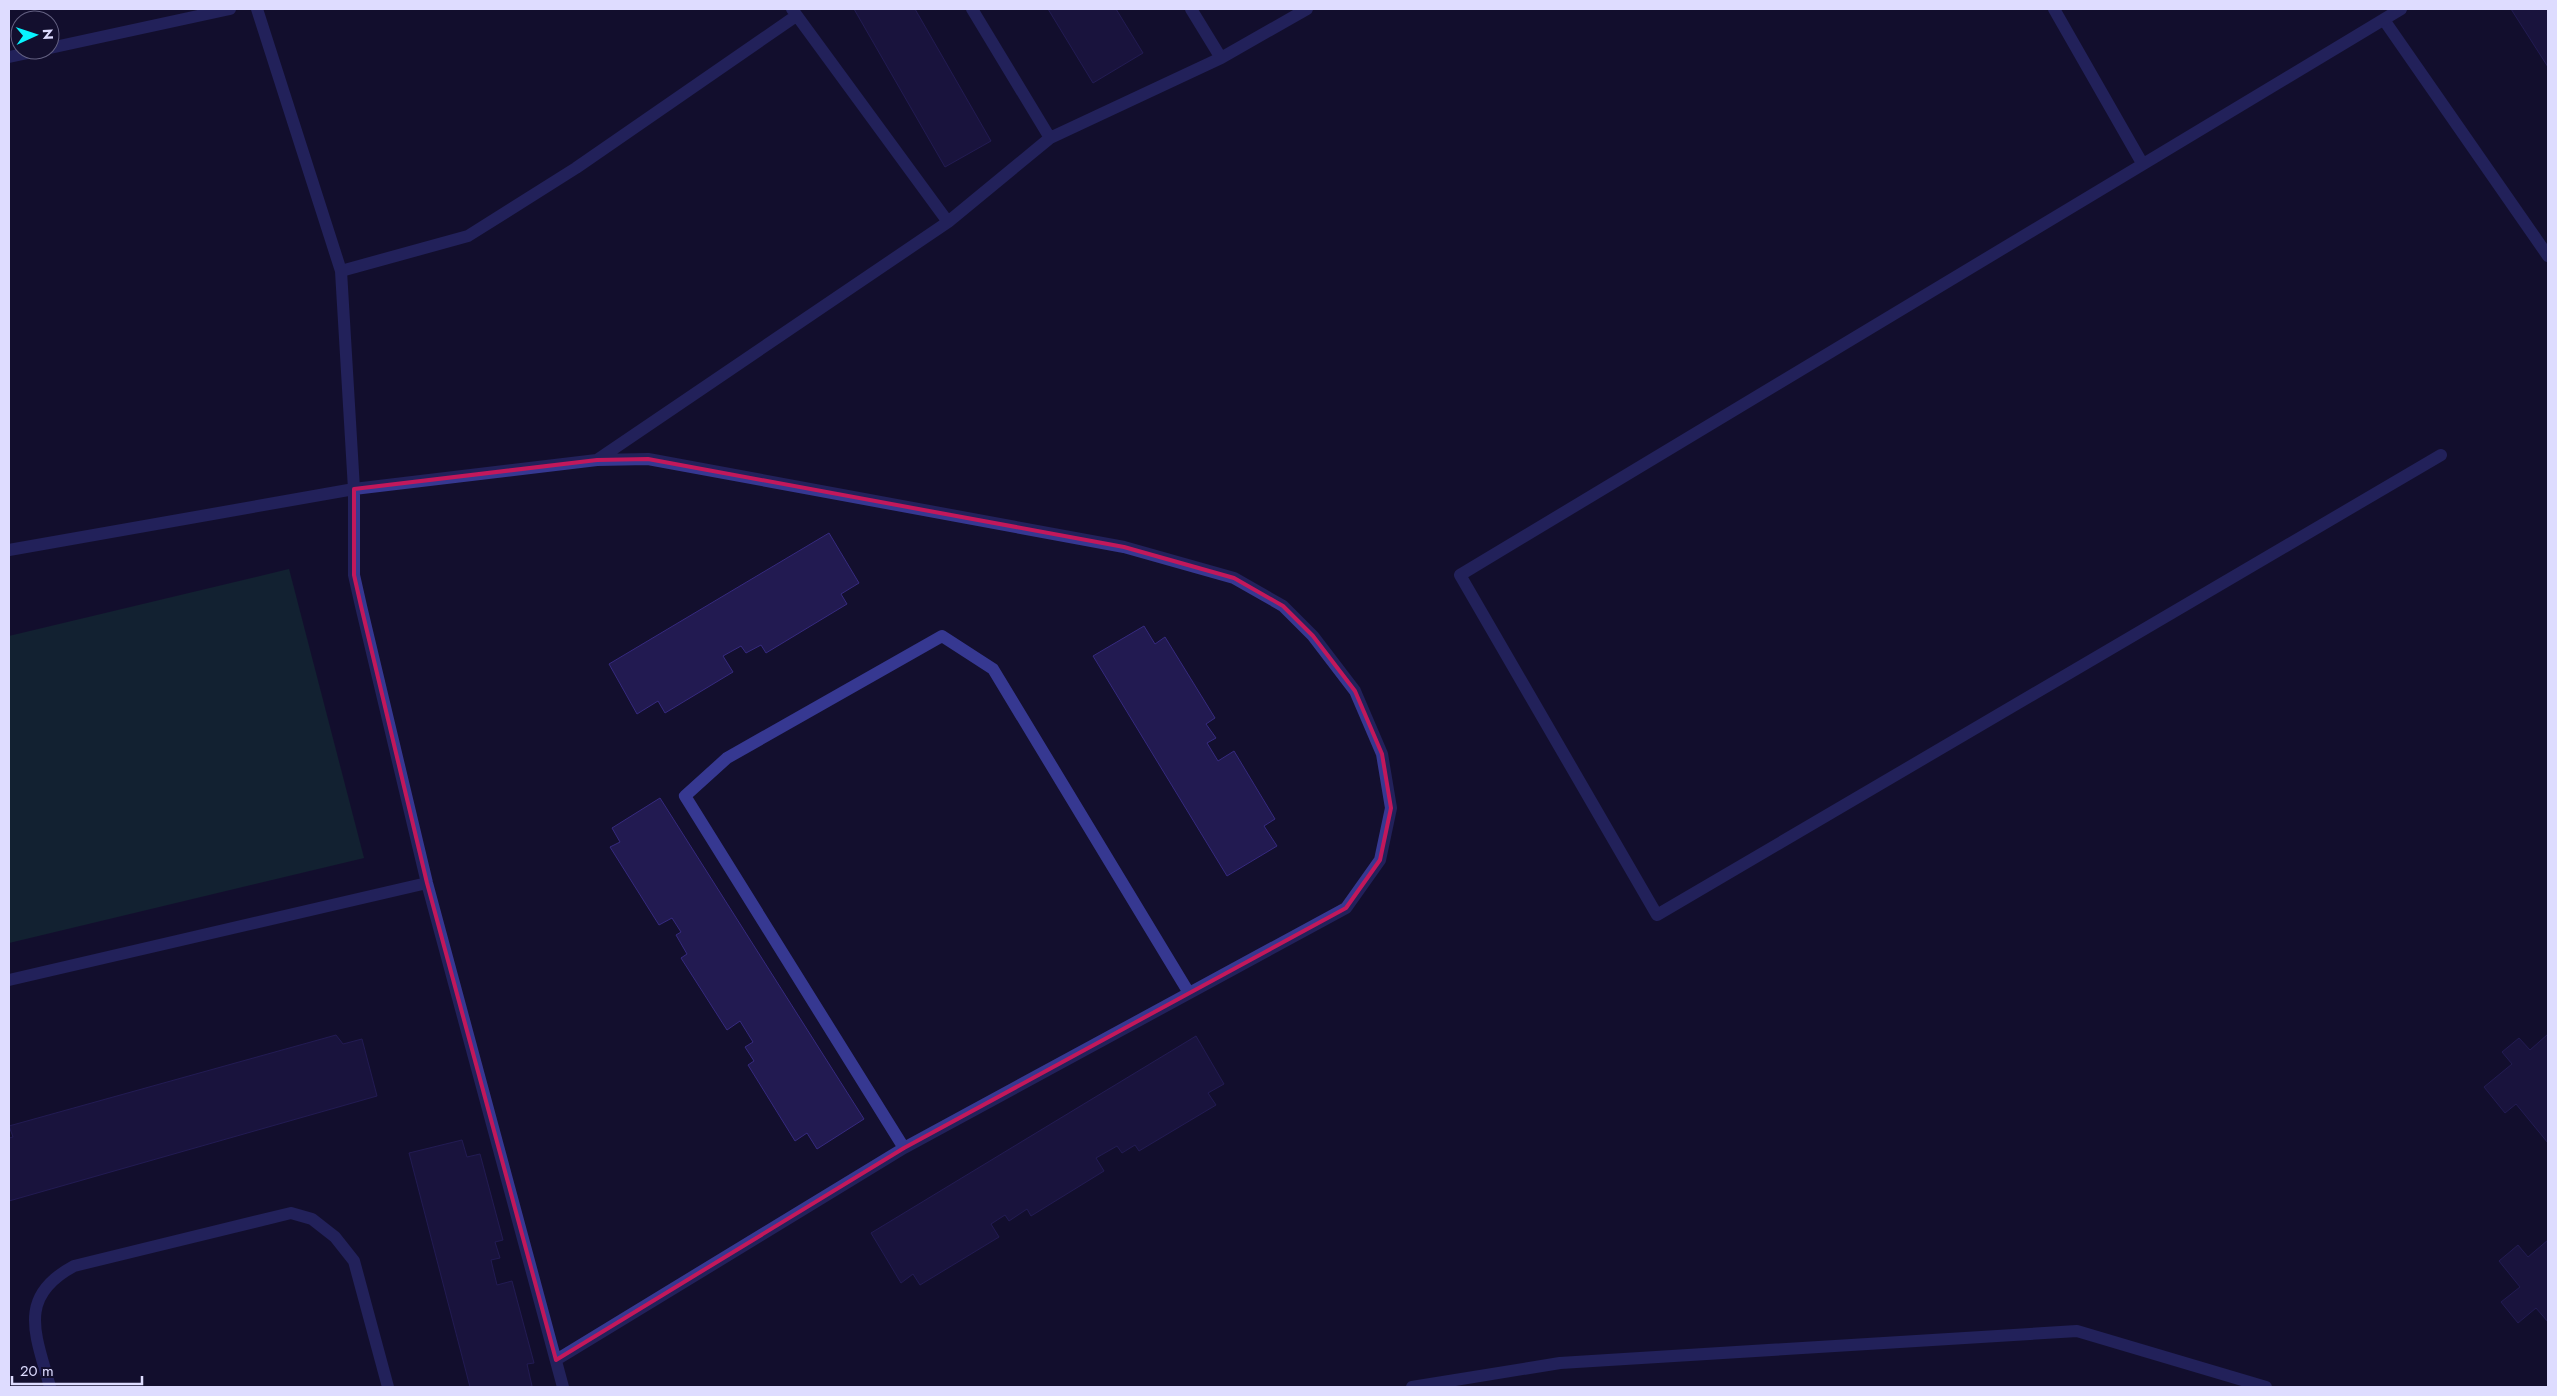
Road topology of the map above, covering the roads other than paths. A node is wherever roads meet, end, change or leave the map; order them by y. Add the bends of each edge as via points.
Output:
1 (230, 9) edge
2 (257, 9) edge
3 (972, 9) edge
4 (1191, 9) edge
5 (1307, 9) edge
6 (2054, 9) edge
7 (2401, 9) edge
8 (794, 12) edge
9 (2384, 20) junction
10 (60, 46) edge
11 (1221, 58) junction
12 (1050, 138) junction
13 (2142, 163) junction
14 (948, 222) junction
15 (2548, 256) edge
16 (342, 272) junction
17 (2441, 455) dead end
18 (597, 460) junction
19 (354, 488) junction
20 (9, 550) edge
21 (427, 883) junction
22 (9, 980) edge
23 (1189, 992) junction
24 (904, 1148) junction
25 (556, 1360) junction
26 (50, 1387) edge
27 (388, 1387) edge
28 (563, 1387) edge
29 (1412, 1387) edge
30 (2266, 1387) edge

1 - 10 street
2 - 16 street
3 - 12 street
4 - 11 street
5 - 11 street
6 - 13 street
7 - 9 street
8 - 14 street
8 - 16 street via 576,168 468,236
9 - 13 street
9 - 15 street
11 - 12 street
12 - 14 street
13 - 17 street via 1460,575 1657,915
14 - 18 street
16 - 19 street
18 - 19 street
18 - 23 street via 648,459 1124,547 1234,578 1284,606 1313,636 1355,691 1382,754 1391,808 1380,860 1346,908
19 - 20 street
19 - 21 street via 354,575
21 - 22 street
21 - 25 street
23 - 24 street
23 - 24 street via 992,669 942,636 727,758 685,796
24 - 25 street
25 - 28 street
26 - 27 street via 34,1326 40,1294 54,1277 74,1266 292,1213 312,1219 335,1237 354,1261
29 - 30 street via 1560,1364 2077,1330

